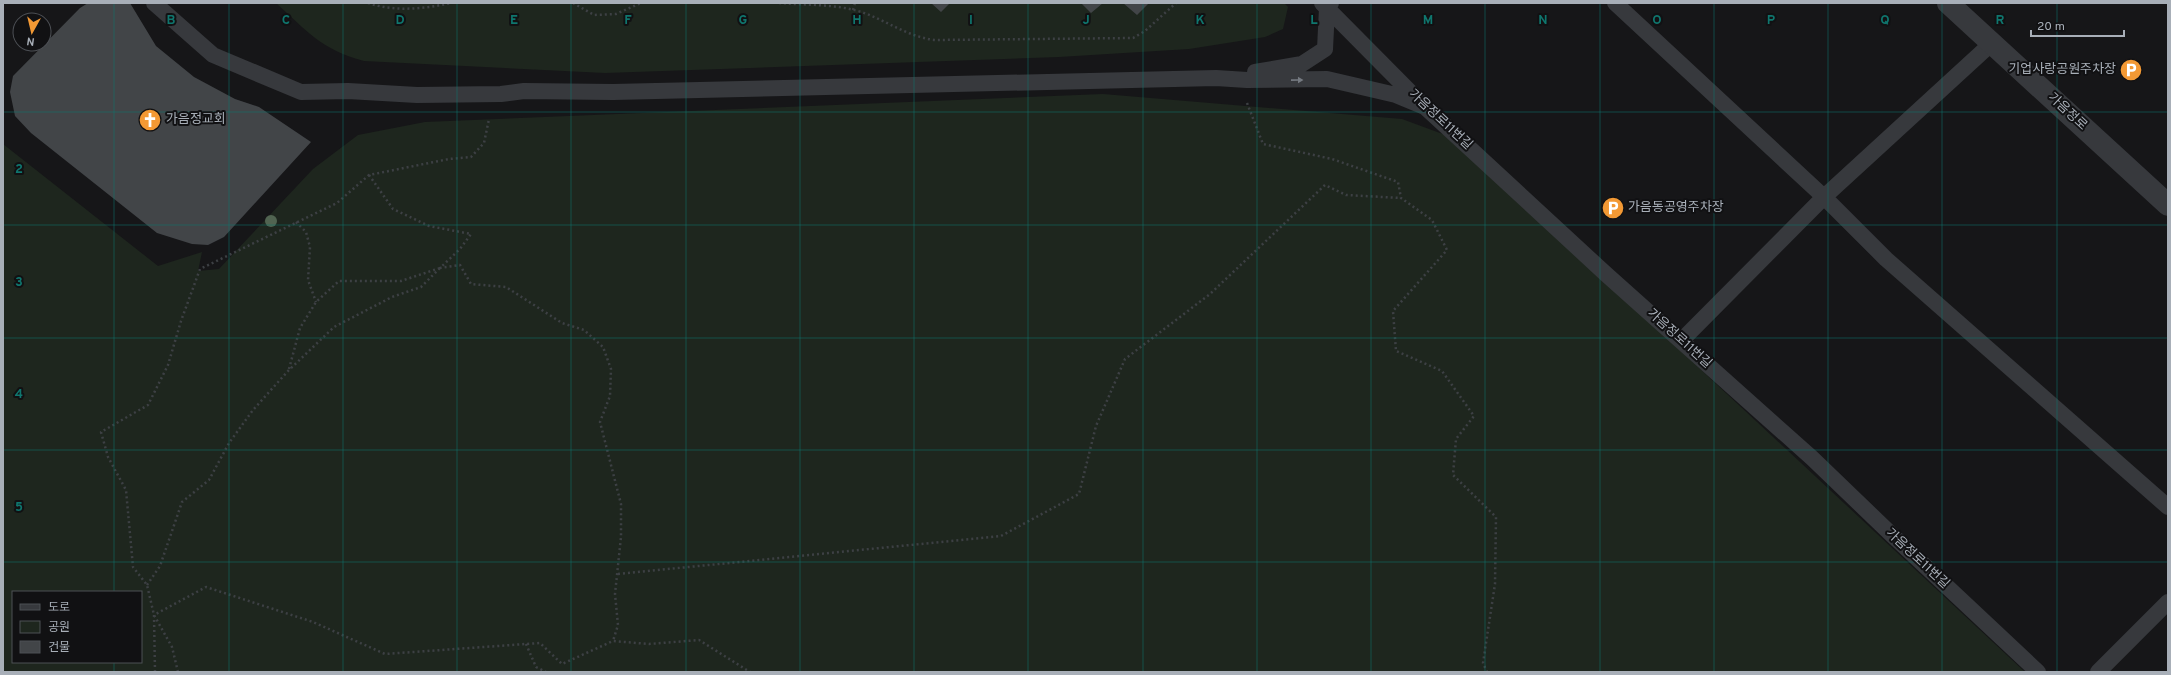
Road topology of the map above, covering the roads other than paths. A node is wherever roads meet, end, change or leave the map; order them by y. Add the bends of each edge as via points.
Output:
1 (154, 3) edge
2 (1615, 3) edge
3 (1948, 3) edge
4 (1327, 5) edge
5 (1992, 43) junction
6 (1216, 78) junction
7 (1425, 108) junction
8 (1824, 197) junction
9 (2168, 205) edge
10 (1681, 341) junction
11 (2168, 507) edge
12 (2168, 602) edge
13 (2038, 672) edge
14 (2098, 672) edge

1 - 6 lane via 213,55 301,92 501,94 524,91 621,92
2 - 8 lane
3 - 5 street, 가음정로
4 - 6 lane via 1325,49 1302,64
4 - 7 lane, 가음정로11번길
5 - 8 lane
5 - 9 street, 가음정로
6 -> 7 lane via 1327,79 1396,95
7 - 10 lane, 가음정로11번길
8 - 10 lane
8 - 11 lane via 1886,259
10 - 13 lane, 가음정로11번길 via 1812,458
12 - 14 lane

